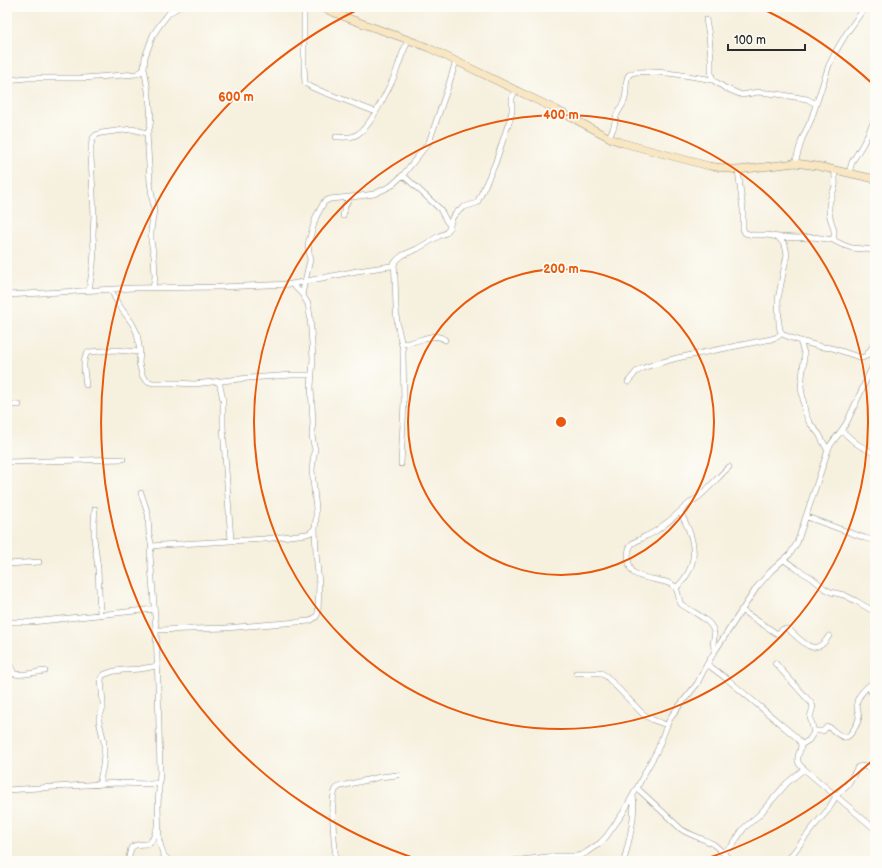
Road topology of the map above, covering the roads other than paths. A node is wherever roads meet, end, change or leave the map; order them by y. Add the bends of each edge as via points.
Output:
1 (179, 7) edge
2 (304, 7) edge
3 (321, 7) edge
4 (865, 7) edge
5 (706, 20) dead end
6 (409, 40) junction
7 (456, 61) junction
8 (144, 68) junction
9 (134, 75) junction
10 (7, 80) edge
11 (713, 80) junction
12 (146, 81) junction
13 (514, 90) junction
14 (816, 104) junction
15 (376, 112) junction
16 (875, 119) edge
17 (147, 133) junction
18 (336, 137) dead end
19 (608, 137) junction
20 (795, 163) junction
21 (738, 170) junction
22 (835, 170) junction
23 (849, 173) junction
24 (404, 175) junction
25 (875, 179) edge
26 (350, 197) junction
27 (343, 216) dead end
28 (450, 224) junction
29 (778, 237) junction
30 (833, 240) junction
31 (875, 250) edge
32 (394, 264) junction
33 (305, 281) junction
34 (292, 284) junction
35 (153, 288) junction
36 (89, 290) junction
37 (111, 290) junction
38 (7, 294) edge
39 (302, 294) junction
40 (782, 333) junction
41 (445, 340) dead end
42 (800, 341) junction
43 (875, 343) edge
44 (402, 344) junction
45 (140, 352) junction
46 (874, 365) edge
47 (312, 375) junction
48 (219, 381) junction
49 (628, 382) dead end
50 (86, 385) dead end
51 (7, 404) edge
52 (19, 404) dead end
53 (842, 431) junction
54 (828, 451) junction
55 (875, 454) edge
56 (123, 458) dead end
57 (7, 462) edge
58 (401, 464) dead end
59 (729, 467) dead end
60 (141, 493) dead end
61 (95, 510) dead end
62 (680, 512) junction
63 (807, 517) junction
64 (315, 528) junction
65 (231, 540) junction
66 (875, 541) edge
67 (152, 547) junction
68 (784, 560) junction
69 (39, 562) dead end
70 (7, 564) edge
71 (676, 588) junction
72 (154, 609) junction
73 (741, 610) junction
74 (875, 612) edge
75 (100, 615) junction
76 (7, 622) edge
77 (156, 630) junction
78 (829, 636) dead end
79 (7, 639) edge
80 (714, 652) junction
81 (775, 663) dead end
82 (707, 664) junction
83 (157, 666) junction
84 (45, 671) dead end
85 (576, 673) dead end
86 (875, 680) edge
87 (869, 686) junction
88 (875, 695) edge
89 (667, 725) junction
90 (814, 731) junction
91 (801, 745) junction
92 (804, 769) junction
93 (875, 771) edge
94 (397, 775) dead end
95 (160, 783) junction
96 (99, 785) junction
97 (637, 788) junction
98 (7, 790) edge
99 (633, 795) junction
100 (836, 796) junction
101 (159, 825) junction
102 (875, 829) edge
103 (722, 852) junction
104 (577, 856) junction
105 (128, 861) edge
106 (170, 861) edge
107 (336, 861) edge
108 (512, 861) edge
109 (582, 861) edge
110 (624, 861) edge
111 (732, 861) edge
112 (787, 861) edge

1 - 8 street via 164,18 153,35
2 - 15 street via 305,83
3 - 6 main road
4 - 14 street via 836,51
5 - 11 street
6 - 7 main road
6 - 15 street via 391,85
7 - 13 main road
7 - 24 street via 429,142
8 - 9 street
8 - 12 street
9 - 10 street
9 - 12 street
11 - 14 street via 742,95 758,92 777,94 807,99
11 - 19 street via 646,71 630,74 625,99
12 - 17 street via 151,119
13 - 19 main road
13 - 28 street via 510,119 480,198 457,212
14 - 20 street
15 - 18 street via 357,135
16 - 23 street via 852,162
17 - 35 street via 154,210 151,230 155,277
17 - 36 street via 132,129 105,132 96,135 92,140 94,265
19 - 21 main road via 709,166
20 - 21 main road
20 - 22 main road
21 - 29 street via 745,233
22 - 23 main road
22 - 30 street via 835,184 829,207 835,232
23 - 25 main road
24 - 26 street via 391,186 378,192
24 - 28 street via 440,209
26 - 27 street
26 - 33 street via 327,200 319,210 308,244 310,260
28 - 32 street via 446,233 403,255
29 - 30 street
29 - 40 street via 785,245 787,254 778,299
30 - 31 street via 852,248
32 - 33 street
32 - 44 street via 396,319
33 - 34 street
33 - 39 street
34 - 35 street
34 - 39 street
35 - 37 street
36 - 37 street
36 - 38 street
37 - 45 street via 137,333
39 - 47 street via 308,304 310,316
40 - 42 street
40 - 49 street via 771,339 652,364 636,372
41 - 44 street via 442,337 432,337
42 - 43 street via 862,358
42 - 54 street via 804,353 801,387 805,412
44 - 58 street via 404,402
45 - 48 street via 141,371 147,381 194,384
45 - 50 street via 88,352 85,358
46 - 53 street
47 - 48 street
47 - 64 street
48 - 65 street via 223,400
51 - 52 street
53 - 54 street
53 - 55 street via 857,444
54 - 63 street
56 - 57 street
59 - 62 street via 703,494
60 - 67 street via 148,514
61 - 75 street via 94,538
62 - 71 street via 687,524 694,555 686,578
62 - 71 street via 660,528 632,543 628,552 634,573 668,583
63 - 66 street
63 - 68 street via 794,550
64 - 65 street via 307,534
64 - 77 street via 319,584 318,613 310,622
65 - 67 street
67 - 72 street via 150,554
68 - 73 street via 763,580
68 - 74 street via 825,589 844,595
69 - 70 street
71 - 80 street via 681,604 712,626
72 - 75 street
72 - 77 street
73 - 78 street via 778,634 783,629 788,629 808,646 818,646
73 - 80 street
75 - 76 street
77 - 83 street
79 - 84 street via 14,674
80 - 82 street
81 - 90 street via 812,702 810,717
82 - 89 street via 697,684
82 - 91 street via 796,737
83 - 95 street
83 - 96 street via 107,673 102,676 103,708 99,718 104,753
85 - 89 street via 601,673 643,714
86 - 87 street
87 - 88 street
87 - 90 street via 856,703 859,719 849,736 840,736 828,727 823,731
89 - 97 street
90 - 91 street via 809,740
91 - 92 street via 798,760
92 - 100 street
92 - 103 street via 786,783 760,814 744,828 733,844
93 - 100 street via 865,766 858,767 848,784
94 - 107 street via 372,778 341,786 336,790 333,814
95 - 96 street
95 - 101 street
96 - 98 street
97 - 99 street
97 - 103 street via 682,829 709,842
99 - 104 street via 606,838
99 - 110 street via 634,814
100 - 102 street
100 - 112 street via 828,810
101 - 105 street via 150,842 131,848
101 - 106 street via 162,852
103 - 111 street
104 - 108 street
104 - 109 street

